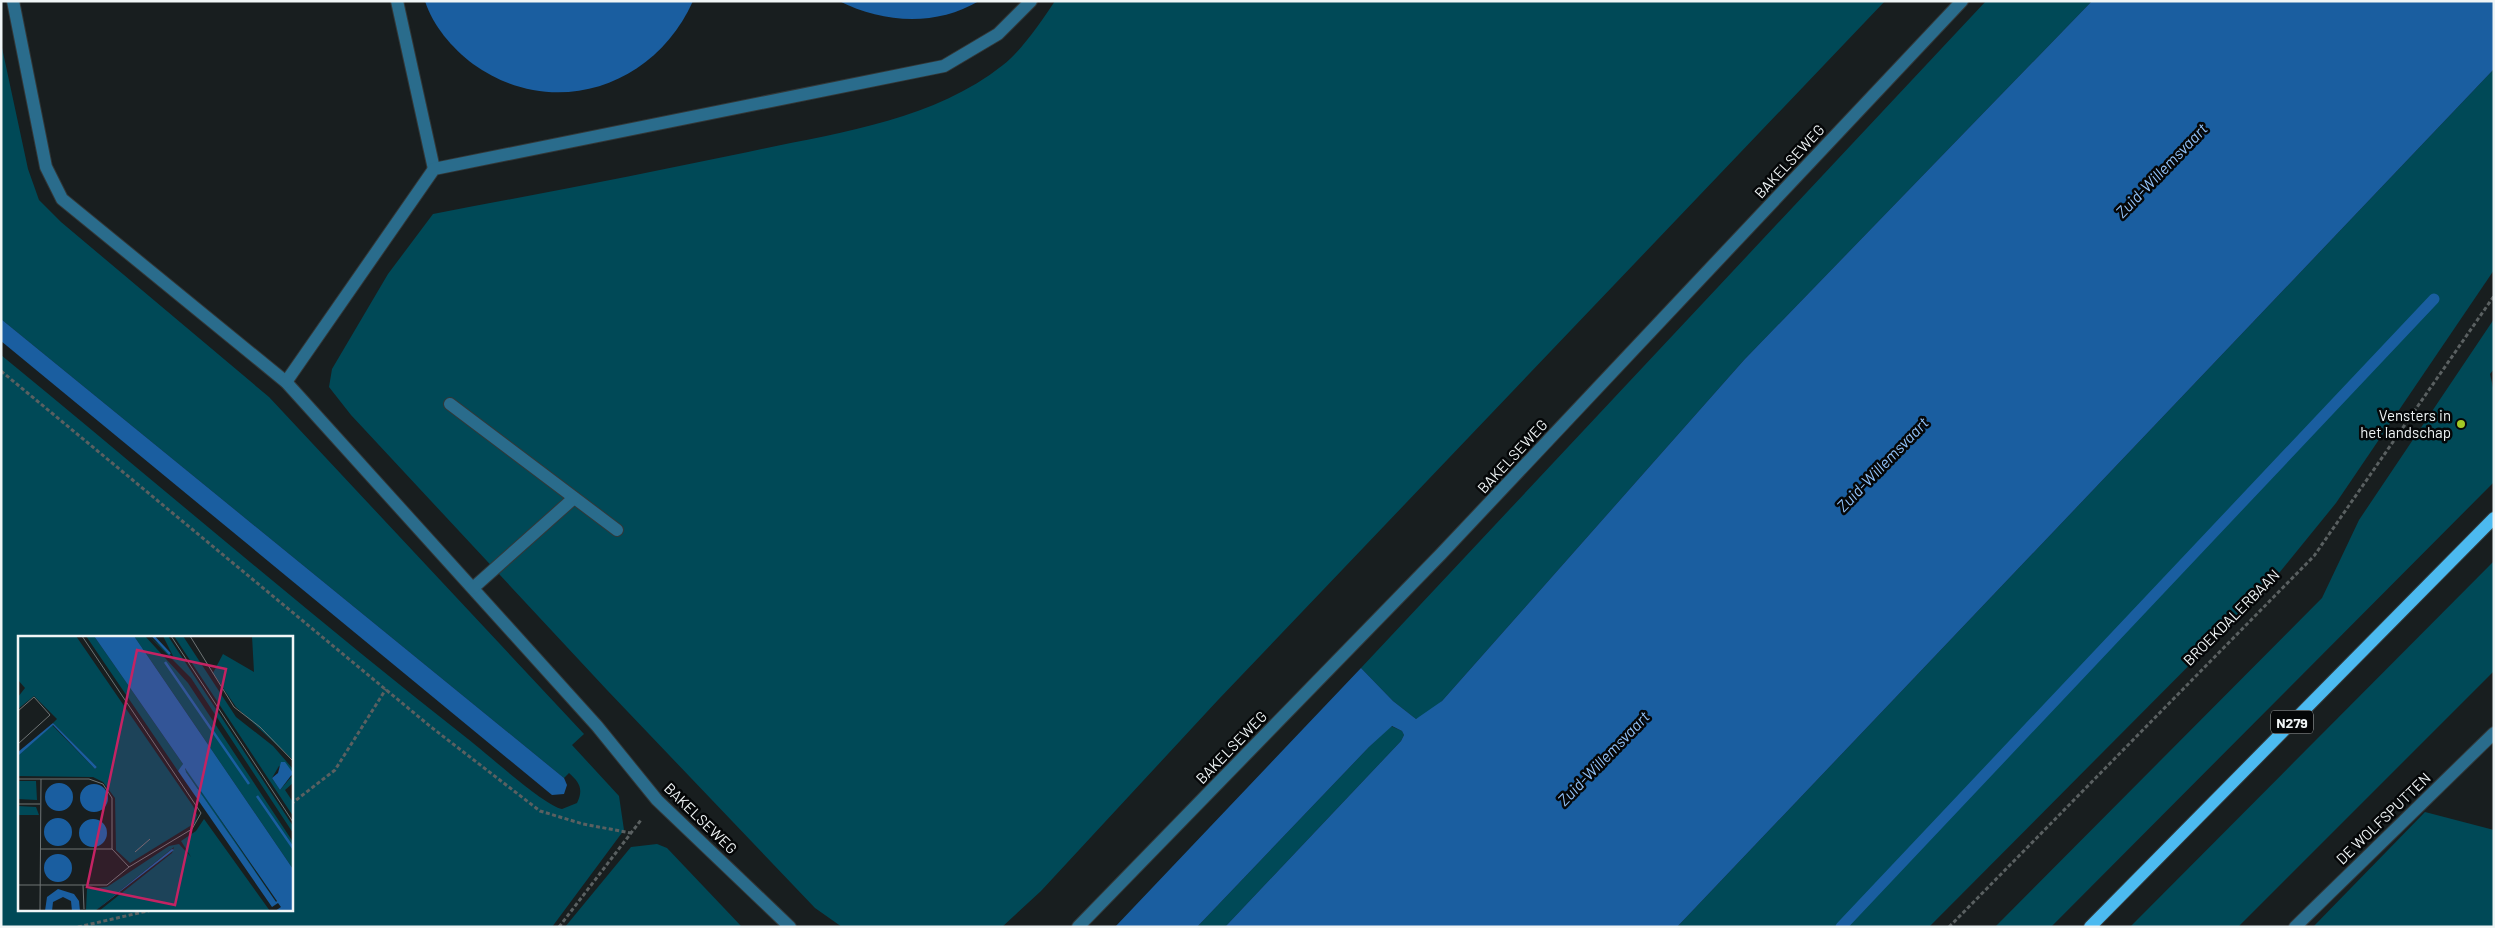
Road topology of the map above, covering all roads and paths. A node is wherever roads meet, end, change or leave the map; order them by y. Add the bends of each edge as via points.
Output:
1 (13, 1) edge
2 (397, 1) edge
3 (1031, 1) edge
4 (1962, 1) edge
5 (434, 169) junction
6 (2494, 296) edge
7 (1, 371) edge
8 (286, 382) junction
9 (450, 404) dead end
10 (574, 498) junction
11 (2494, 518) edge
12 (617, 530) dead end
13 (473, 588) junction
14 (386, 689) junction
15 (2494, 733) edge
16 (658, 800) junction
17 (292, 803) edge
18 (632, 833) junction
19 (152, 910) edge
20 (78, 927) edge
21 (559, 927) edge
22 (790, 927) edge
23 (1078, 927) edge
24 (1949, 927) edge
25 (2090, 927) edge
26 (2295, 927) edge

1 - 8 street, BAKELSEWEG via 46,167 62,199
2 - 5 street
3 - 5 street via 998,34 944,66
4 - 23 street, BAKELSEWEG via 1441,554
5 - 8 street
6 - 24 path, BROEKDALERBAAN via 2314,556
7 - 14 path
8 - 13 street, BAKELSEWEG
9 - 10 street
10 - 12 street
10 - 13 street
11 - 25 main road, N279
13 - 16 street, BAKELSEWEG via 597,726
14 - 17 path via 335,770
14 - 18 path via 540,811 583,824
15 - 26 street, DE WOLFSPUTTEN
16 - 18 path
16 - 22 street, BAKELSEWEG
18 - 21 path
19 - 20 path

